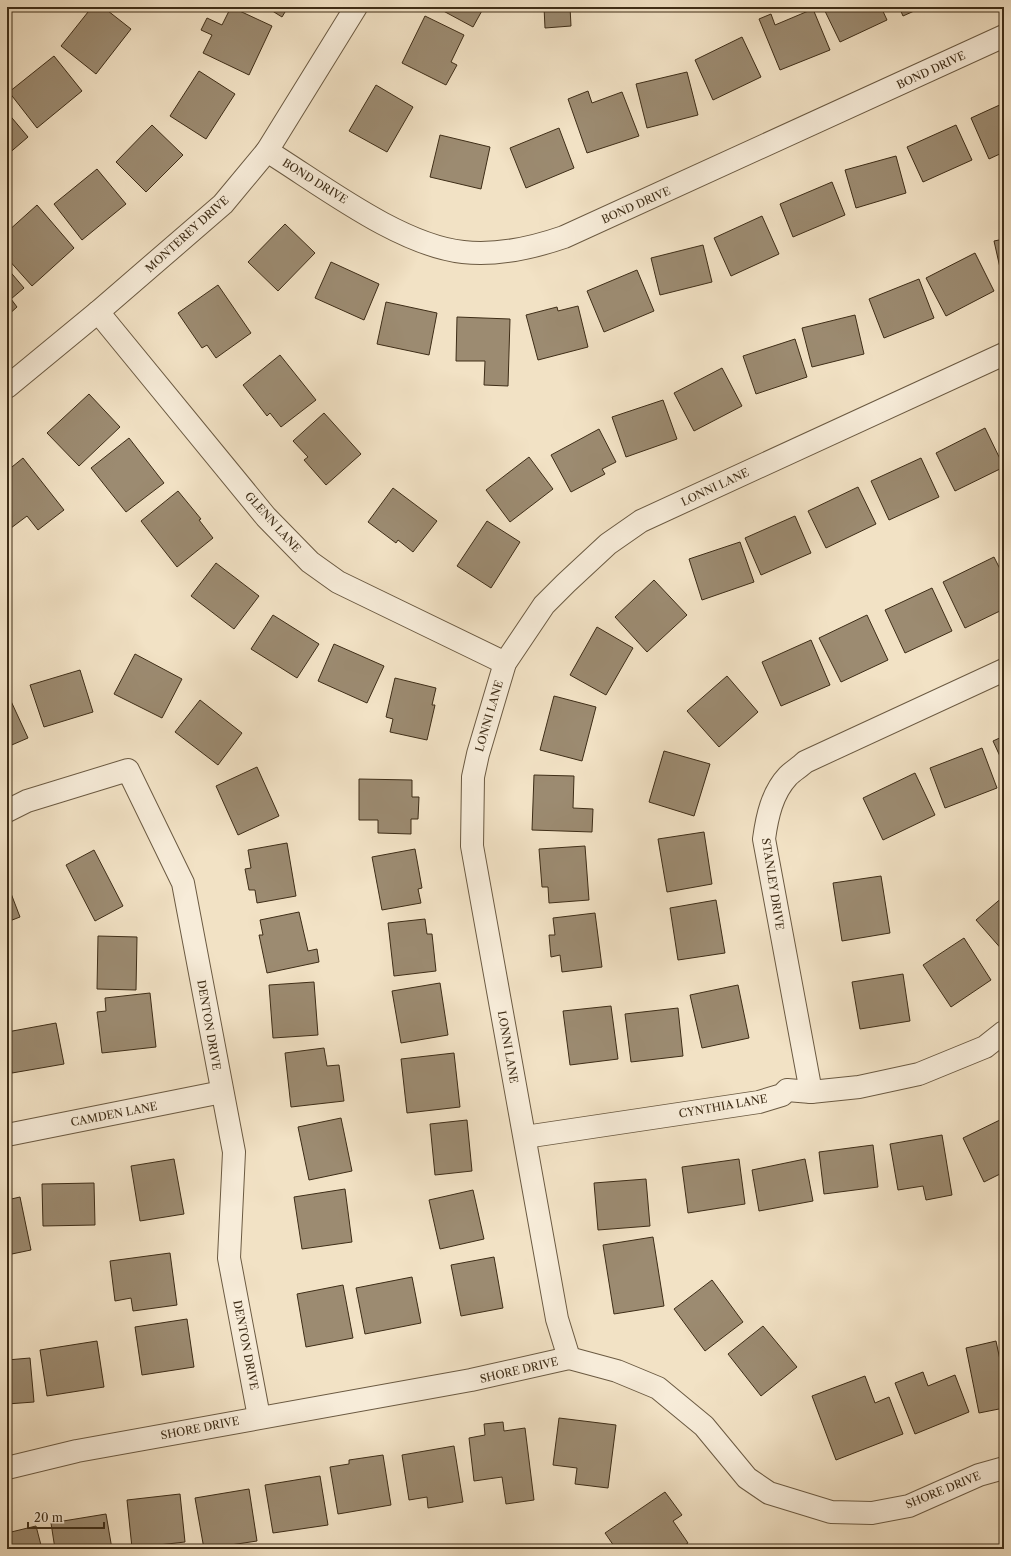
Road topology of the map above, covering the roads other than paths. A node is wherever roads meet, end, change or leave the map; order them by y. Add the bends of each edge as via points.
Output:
1 (356, 7) edge
2 (1004, 36) edge
3 (267, 151) junction
4 (98, 312) junction
5 (1004, 354) edge
6 (7, 387) edge
7 (505, 663) junction
8 (1004, 670) edge
9 (7, 810) edge
10 (1004, 1032) edge
11 (222, 1092) junction
12 (811, 1092) junction
13 (7, 1135) edge
14 (525, 1137) junction
15 (569, 1358) junction
16 (259, 1417) junction
17 (7, 1468) edge
18 (1004, 1468) edge

1 - 3 street, MONTEREY DRIVE
2 - 3 street, BOND DRIVE via 564,237 541,245 494,253 462,252 426,244 375,219
3 - 4 street, MONTEREY DRIVE via 223,204
4 - 6 street, MONTEREY DRIVE
4 - 7 street, GLENN LANE via 266,517 310,562 338,582
5 - 7 street, LONNI LANE via 641,521 608,544 544,605
7 - 14 street, LONNI LANE via 473,777 472,846
8 - 12 street, STANLEY DRIVE via 805,762 788,776 774,797 767,816 764,839
9 - 11 street, DENTON DRIVE via 27,801 128,770 184,883
10 - 12 street, CYNTHIA LANE via 985,1047 919,1074 859,1087
11 - 13 street, CAMDEN LANE
11 - 16 street, DENTON DRIVE via 234,1152 230,1258
12 - 14 street, CYNTHIA LANE via 787,1090 782,1096 759,1102
14 - 15 street, LONNI LANE via 557,1319
15 - 16 street, SHORE DRIVE via 471,1380
15 - 18 street, SHORE DRIVE via 617,1371 658,1388 704,1426 747,1478 769,1492 831,1512 872,1513 910,1506 979,1475
16 - 17 street, SHORE DRIVE via 77,1451

